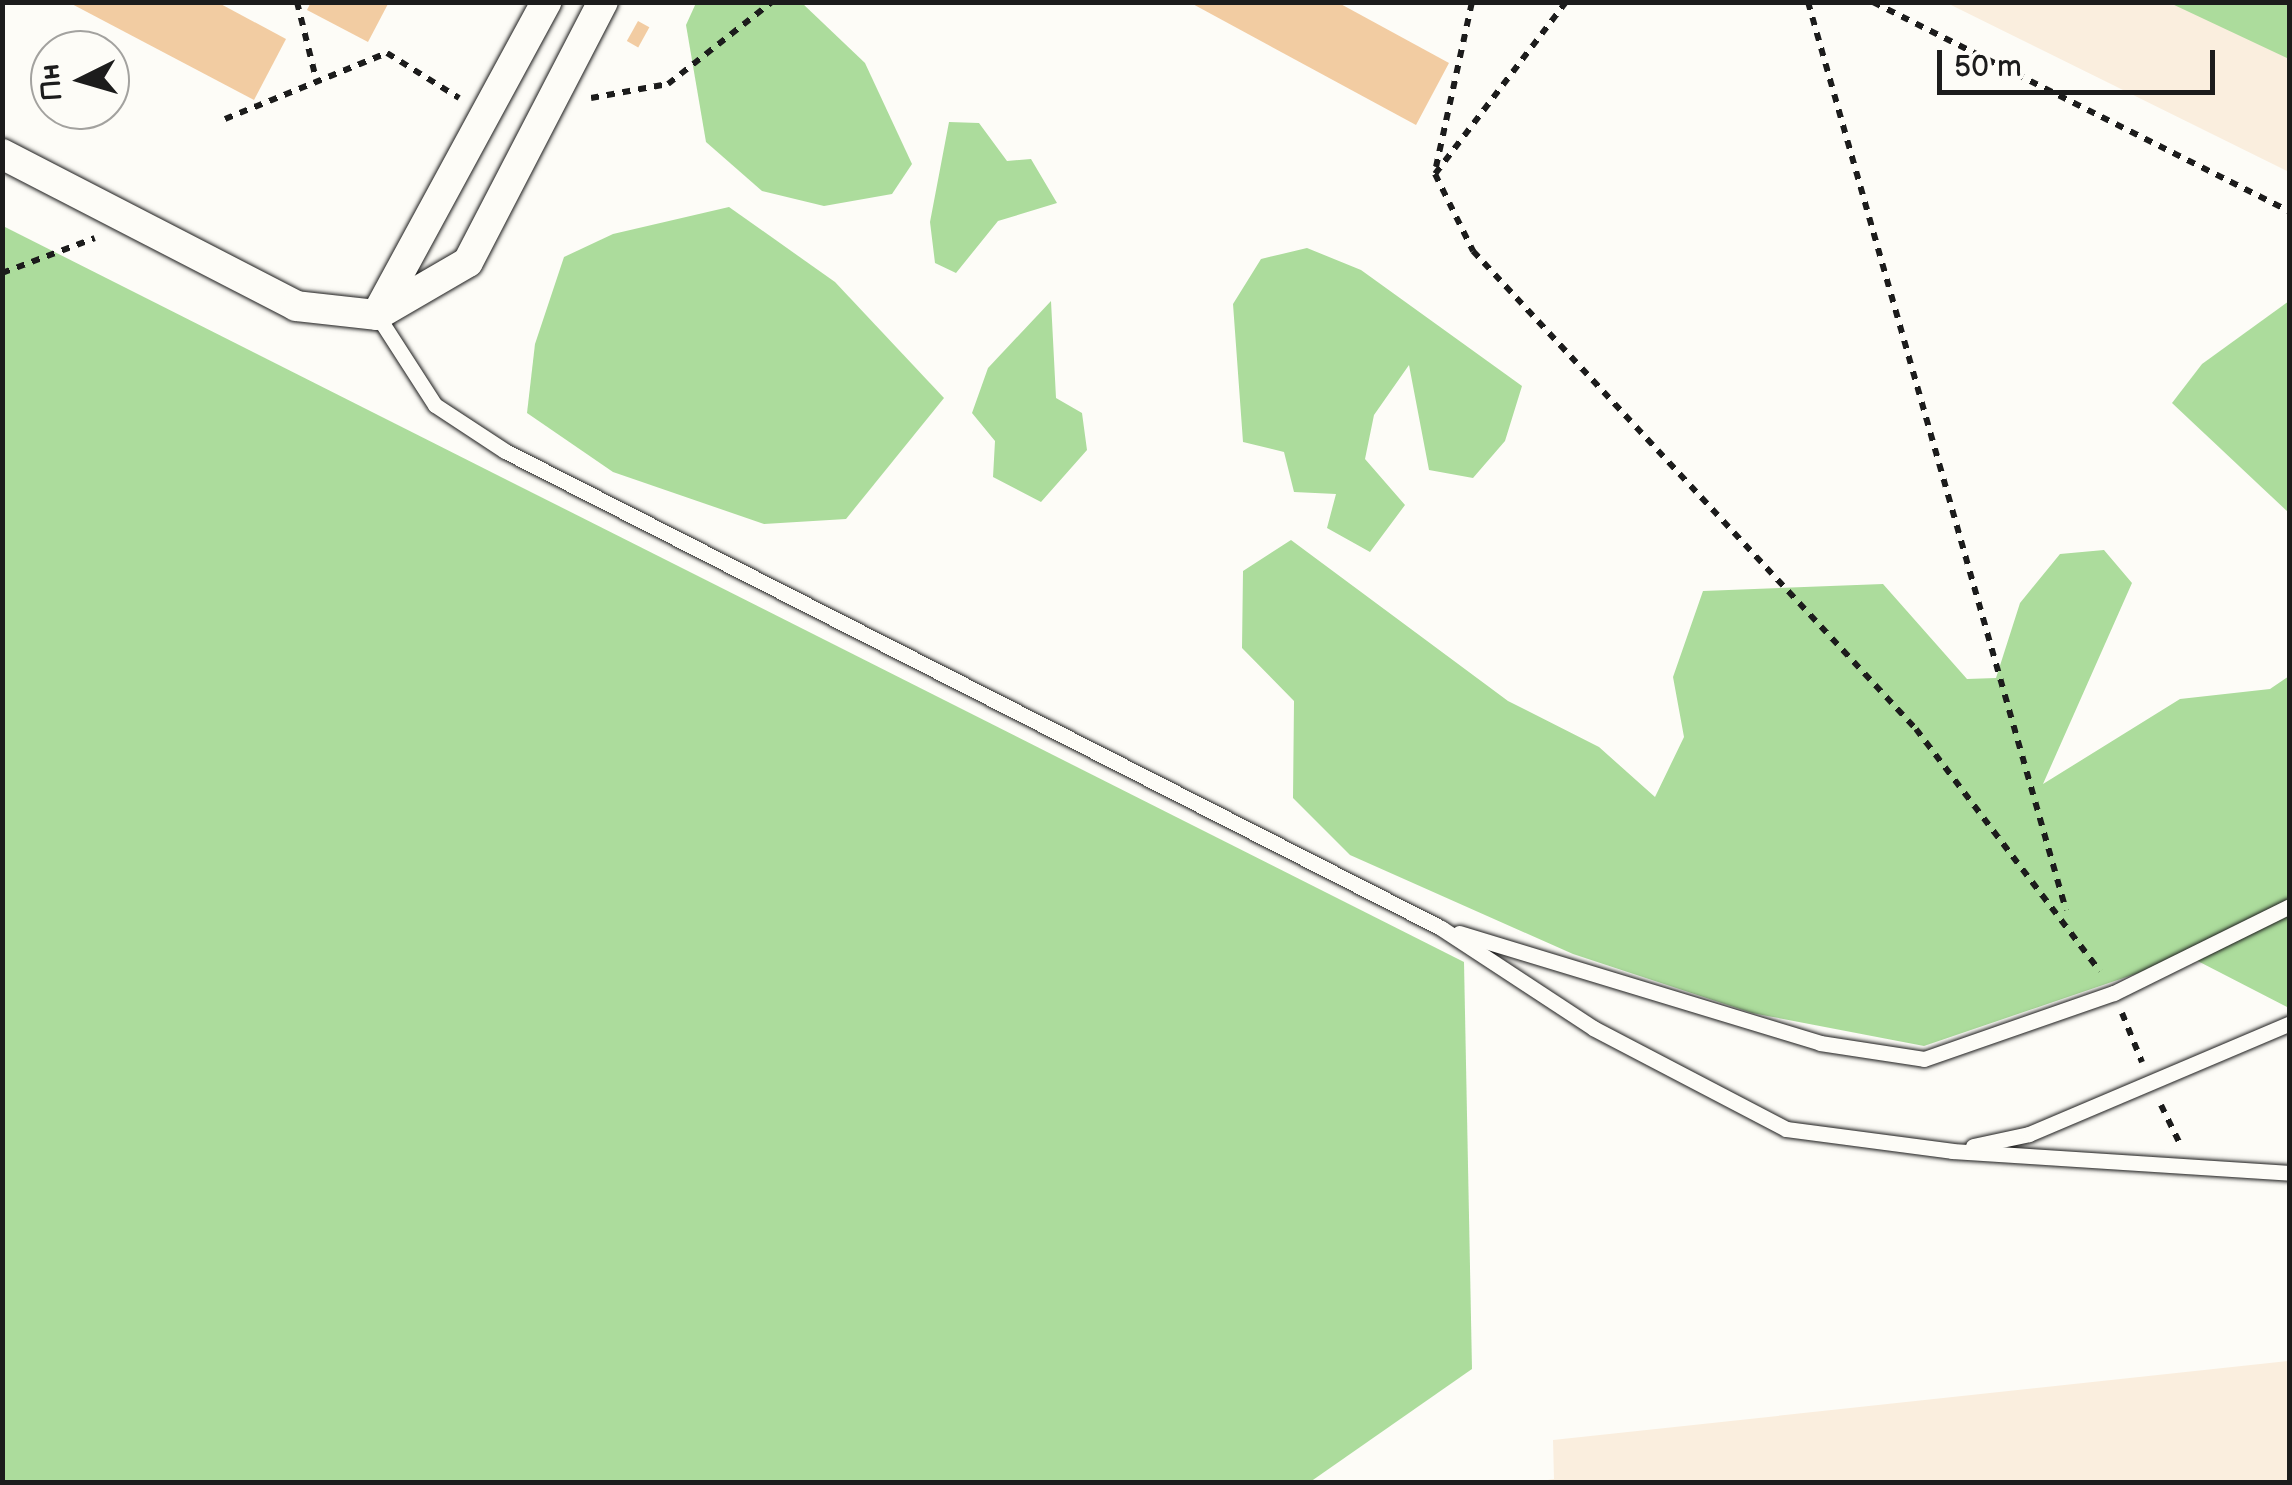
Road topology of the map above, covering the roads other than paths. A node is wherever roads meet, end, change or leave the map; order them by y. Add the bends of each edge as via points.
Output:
1 (546, 2) edge
2 (603, 2) edge
3 (2, 154) edge
4 (377, 315) junction
5 (2290, 906) edge
6 (1441, 928) junction
7 (2290, 1023) edge
8 (1952, 1151) junction
9 (2290, 1174) edge

1 - 4 street
2 - 4 street via 468,262
3 - 4 street via 127,226 296,306
4 - 6 lane via 435,405 505,450
5 - 6 lane via 2114,993 1924,1059 1820,1043
6 - 8 lane via 1593,1028 1786,1129
7 - 8 lane via 2029,1134
8 - 9 lane

